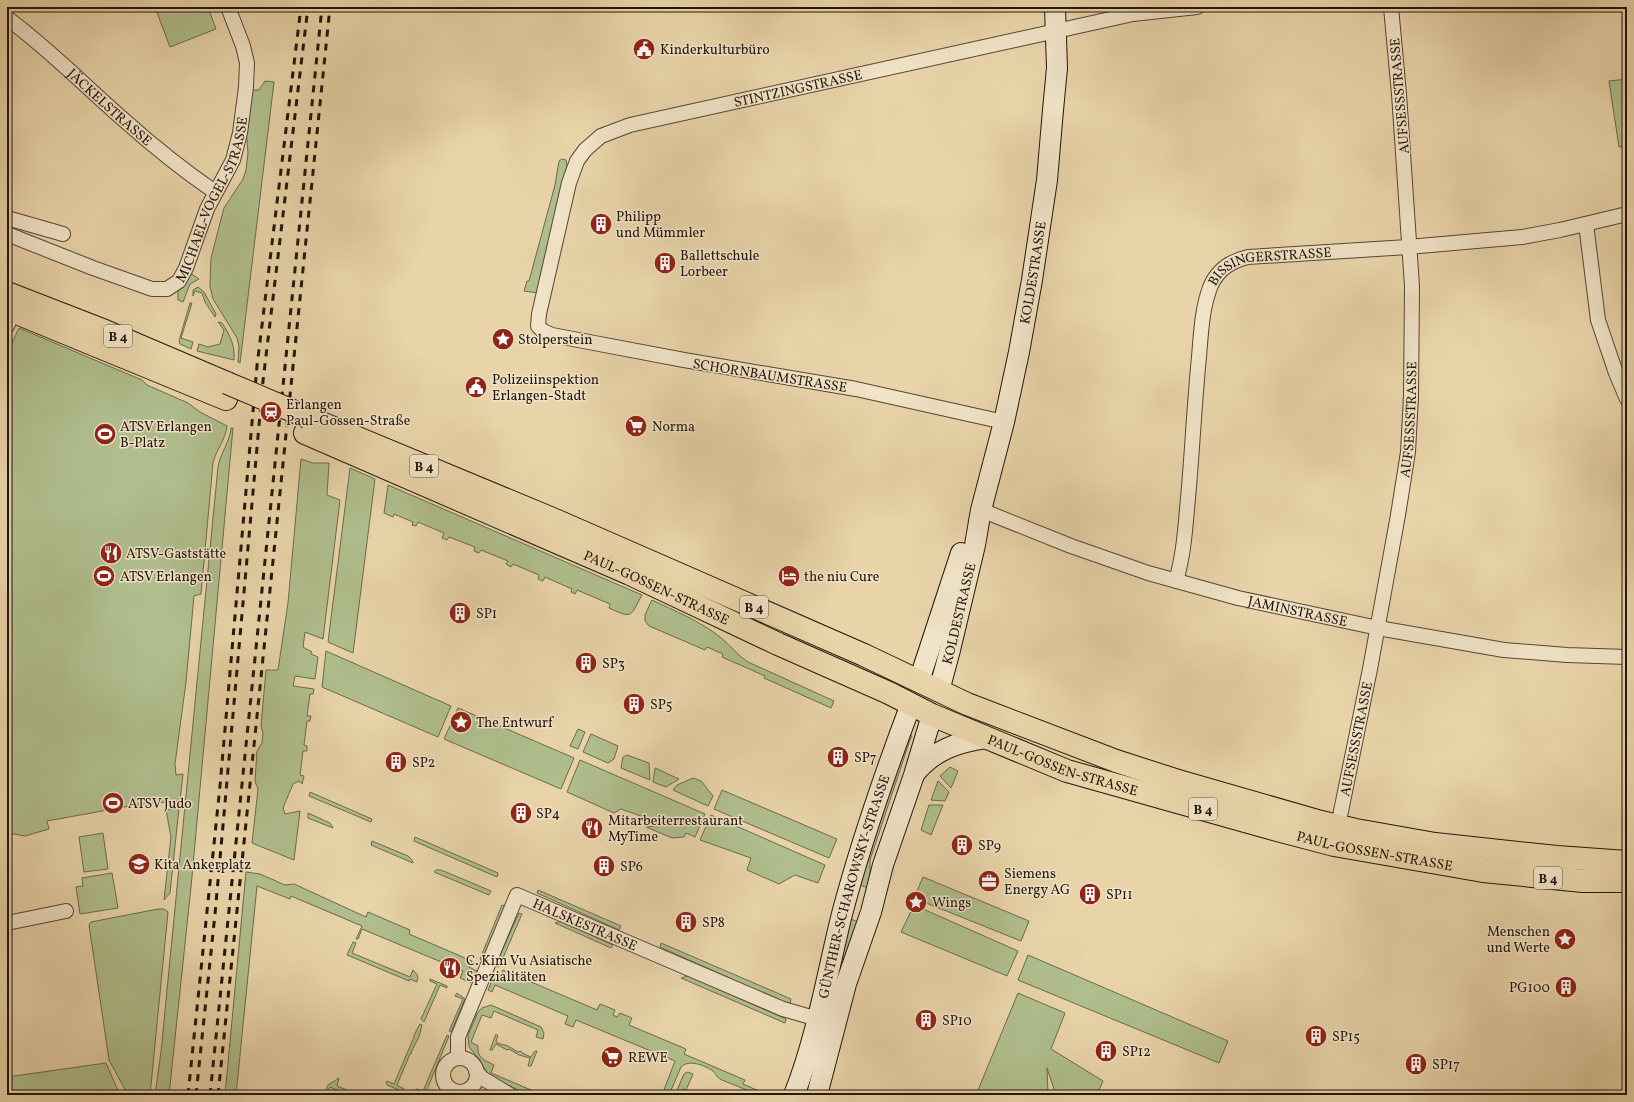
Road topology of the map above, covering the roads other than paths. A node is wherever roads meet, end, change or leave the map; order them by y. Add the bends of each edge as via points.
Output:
1 (228, 7) edge
2 (1055, 7) edge
3 (1197, 7) edge
4 (1392, 7) edge
5 (7, 18) edge
6 (1056, 31) junction
7 (215, 192) junction
8 (1627, 214) edge
9 (7, 218) edge
10 (1586, 224) junction
11 (7, 234) edge
12 (63, 234) dead end
13 (1408, 247) junction
14 (8, 310) edge
15 (538, 326) joint
16 (1627, 399) edge
17 (1004, 422) junction
18 (981, 510) junction
19 (538, 523) junction
20 (1176, 581) junction
21 (1378, 628) junction
22 (1627, 657) edge
23 (919, 681) junction
24 (939, 691) junction
25 (911, 704) junction
26 (932, 715) junction
27 (986, 738) junction
28 (1116, 761) junction
29 (914, 775) junction
30 (1113, 784) junction
31 (1338, 826) junction
32 (1566, 858) junction
33 (1627, 862) edge
34 (1564, 879) junction
35 (1627, 881) edge
36 (66, 912) dead end
37 (7, 923) edge
38 (831, 962) junction
39 (846, 984) junction
40 (818, 1019) junction
41 (458, 1058) junction
42 (476, 1070) junction
43 (441, 1090) edge
44 (465, 1092) junction
45 (501, 1095) edge
46 (510, 1095) edge
47 (794, 1095) edge
48 (817, 1095) edge

1 - 7 street, MICHAEL-VOGEL-STRASSE via 246,57 246,87 240,133 233,160
2 - 6 street, KOLDESTRASSE
3 - 6 street, STINTZINGSTRASSE via 1133,14
4 - 13 street, AUFSESSSTRASSE
5 - 7 street, JÄCKELSTRASSE via 63,64 129,125
6 - 15 street, STINTZINGSTRASSE via 630,125 601,136 585,150 571,174 541,301
6 - 17 street, KOLDESTRASSE via 1057,68 1047,180 1019,352
7 - 11 street, MICHAEL-VOGEL-STRASSE via 182,277 174,286 163,290 152,289 93,268
8 - 10 street, BISSINGERSTRASSE
9 - 12 street
10 - 13 street, BISSINGERSTRASSE via 1522,237
10 - 16 street via 1598,320
13 - 20 street, BISSINGERSTRASSE via 1248,257 1234,261 1221,271 1212,284 1206,301 1197,375 1185,530 1181,566
13 - 21 street, AUFSESSSTRASSE via 1412,286 1408,452
14 - 19 main road, PAUL-GOSSEN-STRASSE / B 4, bridge via 113,334 226,391
15 - 17 street, SCHORNBAUMSTRASSE via 552,335 856,389
17 - 18 street, KOLDESTRASSE
18 - 20 street, JAMINSTRASSE via 1078,548
18 - 23 street, KOLDESTRASSE via 964,541
18 - 24 street, KOLDESTRASSE via 972,559
19 - 23 main road, PAUL-GOSSEN-STRASSE / B 4 via 841,645
19 - 25 main road, PAUL-GOSSEN-STRASSE / B 4 via 630,574 714,615
20 - 21 street, JAMINSTRASSE via 1225,595
21 - 22 street, JAMINSTRASSE via 1520,652
21 - 31 street, AUFSESSSTRASSE
23 - 24 main road, PAUL-GOSSEN-STRASSE / B 4
23 - 25 main road, GÜNTHER-SCHAROWSKY-STRASSE
24 - 26 main road, KOLDESTRASSE
24 - 28 main road, PAUL-GOSSEN-STRASSE / B 4
25 - 26 main road, PAUL-GOSSEN-STRASSE / B 4
25 - 38 street, GÜNTHER-SCHAROWSKY-STRASSE via 858,856
26 - 27 main road, PAUL-GOSSEN-STRASSE / B 4
26 - 29 street, GÜNTHER-SCHAROWSKY-STRASSE
27 - 29 street, GÜNTHER-SCHAROWSKY-STRASSE via 962,742 941,751 922,765
27 - 30 main road, PAUL-GOSSEN-STRASSE / B 4 via 1067,771
28 - 30 main road via 1107,764 1105,770 1105,775
28 - 31 main road, PAUL-GOSSEN-STRASSE / B 4
29 - 39 street, GÜNTHER-SCHAROWSKY-STRASSE
30 - 34 main road, PAUL-GOSSEN-STRASSE / B 4 via 1334,845 1483,871
31 - 32 main road, PAUL-GOSSEN-STRASSE / B 4 via 1435,844
32 - 33 main road, PAUL-GOSSEN-STRASSE / B 4
32 - 34 main road, B 4 via 1571,862 1573,869 1572,874
34 - 35 main road, PAUL-GOSSEN-STRASSE / B 4
36 - 37 street
38 - 39 street via 833,978
38 - 40 street, GÜNTHER-SCHAROWSKY-STRASSE
39 - 48 street, GÜNTHER-SCHAROWSKY-STRASSE
40 - 41 street, HALSKESTRASSE via 783,1009 517,894 458,1037
40 - 47 street, GÜNTHER-SCHAROWSKY-STRASSE
41 - 42 street via 467,1060
41 - 43 street via 449,1062 443,1070
42 - 44 street via 476,1082
42 - 46 street via 482,1078
43 - 44 street
44 - 45 street

